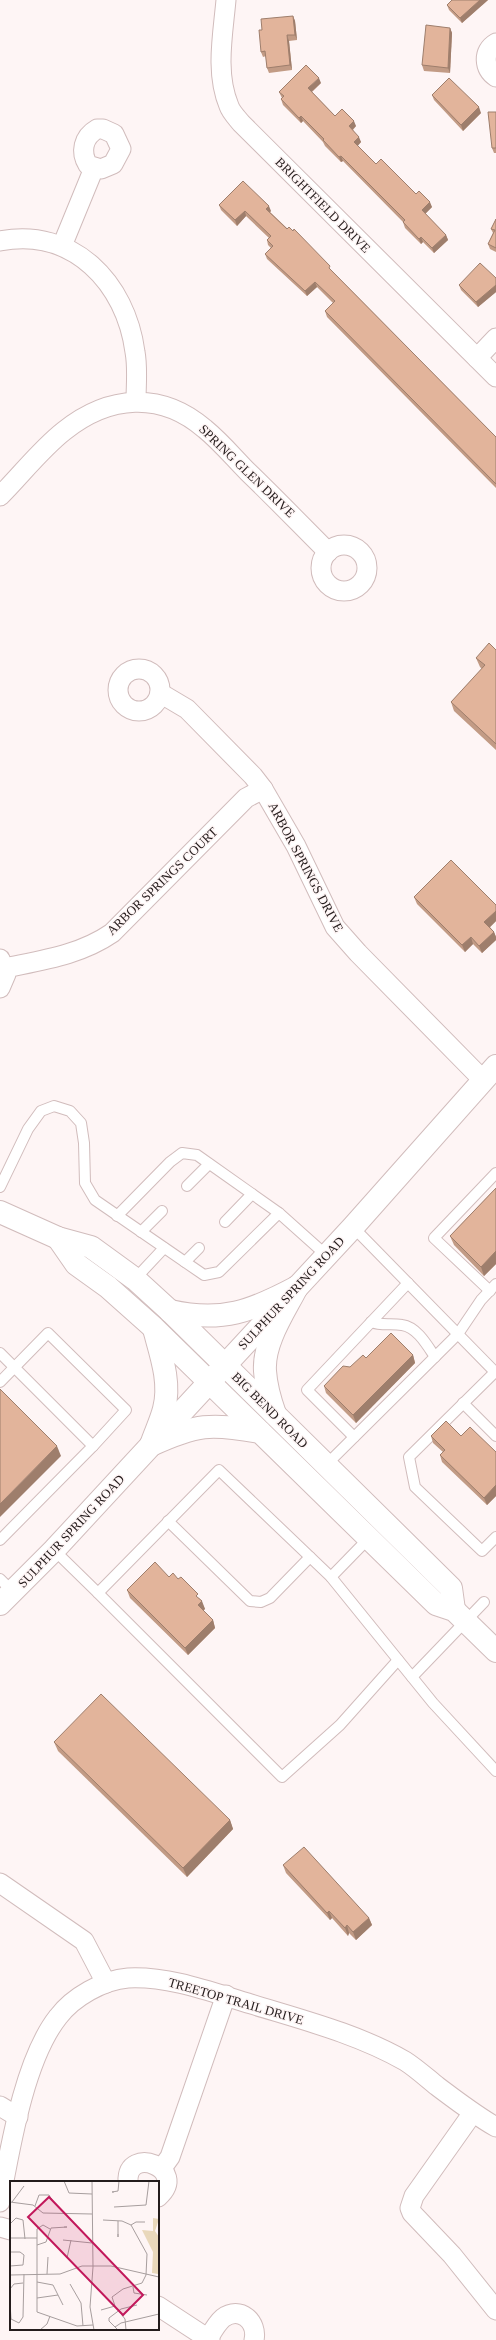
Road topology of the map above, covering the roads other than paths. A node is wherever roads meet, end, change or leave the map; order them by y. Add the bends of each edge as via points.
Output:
1 (226, 0) edge
2 (496, 43) edge
3 (496, 77) edge
4 (94, 168) dead end
5 (0, 240) edge
6 (62, 246) junction
7 (496, 338) edge
8 (477, 358) junction
9 (496, 377) edge
10 (136, 401) junction
11 (0, 496) edge
12 (328, 552) dead end
13 (160, 693) dead end
14 (263, 789) junction
15 (3, 964) edge
16 (0, 988) edge
17 (489, 1073) edge
18 (209, 1164) junction
19 (496, 1173) edge
20 (187, 1186) dead end
21 (0, 1187) edge
22 (252, 1194) junction
23 (162, 1211) dead end
24 (0, 1212) edge
25 (279, 1213) junction
26 (117, 1216) junction
27 (225, 1222) dead end
28 (353, 1227) junction
29 (140, 1232) junction
30 (58, 1238) junction
31 (164, 1248) junction
32 (199, 1248) dead end
33 (326, 1256) junction
34 (185, 1262) junction
35 (135, 1279) junction
36 (408, 1283) junction
37 (297, 1287) junction
38 (493, 1288) edge
39 (170, 1311) junction
40 (371, 1322) junction
41 (154, 1328) junction
42 (458, 1334) junction
43 (0, 1353) edge
44 (435, 1357) junction
45 (225, 1365) junction
46 (15, 1368) junction
47 (0, 1382) edge
48 (209, 1382) junction
49 (463, 1402) junction
50 (275, 1416) junction
51 (260, 1432) junction
52 (354, 1436) junction
53 (496, 1436) edge
54 (151, 1445) junction
55 (93, 1446) junction
56 (326, 1465) junction
57 (168, 1521) junction
58 (496, 1537) edge
59 (368, 1539) junction
60 (0, 1540) edge
61 (54, 1550) junction
62 (310, 1557) junction
63 (331, 1577) junction
64 (4, 1592) edge
65 (98, 1592) junction
66 (484, 1602) dead end
67 (460, 1615) junction
68 (496, 1652) edge
69 (398, 1660) junction
70 (412, 1677) junction
71 (496, 1770) edge
72 (0, 1882) edge
73 (106, 1983) junction
74 (226, 1995) junction
75 (0, 2106) edge
76 (472, 2114) junction
77 (18, 2117) junction
78 (496, 2127) edge
79 (6, 2137) edge
80 (162, 2168) junction
81 (128, 2181) edge
82 (159, 2196) edge
83 (0, 2202) edge
84 (0, 2227) edge
85 (10, 2230) edge
86 (159, 2307) edge
87 (496, 2310) edge
88 (209, 2339) edge
89 (254, 2340) edge

1 - 8 street, BRIGHTFIELD DRIVE via 221,56 229,107
2 - 3 street via 490,48 486,61 487,67
4 - 6 street
5 - 6 street via 31,239 50,241
6 - 10 street via 80,255 95,267 123,310 136,353
7 - 8 street
8 - 9 street, BRIGHTFIELD DRIVE
10 - 11 street, SPRING GLEN DRIVE via 112,404 90,414 64,431
10 - 12 street, SPRING GLEN DRIVE via 159,403 175,409 206,429
13 - 14 street, ARBOR SPRINGS DRIVE via 187,709
14 - 15 street, ARBOR SPRINGS COURT via 246,798 107,936 76,952
14 - 17 street, ARBOR SPRINGS DRIVE via 296,846 335,927 358,954
15 - 16 street, ARBOR SPRINGS COURT via 5,981
17 - 28 main road, SULPHUR SPRING ROAD
18 - 20 lane
18 - 22 lane
18 - 26 lane via 196,1155 182,1153
19 - 38 lane via 434,1238
21 - 26 lane via 28,1129 41,1111 54,1106 70,1112 81,1123 85,1183 95,1200
22 - 25 lane
22 - 27 lane
23 - 29 lane
24 - 30 main road, BIG BEND ROAD
25 - 33 lane
25 - 34 lane via 219,1272 204,1275
26 - 29 lane
28 - 33 main road, SULPHUR SPRING ROAD
28 - 36 lane
29 - 31 lane
30 - 35 main road, BIG BEND ROAD via 91,1247
30 - 41 main road, BIG BEND ROAD via 76,1264 108,1287
31 - 34 lane
31 - 35 lane
32 - 34 lane
33 - 37 main road, SULPHUR SPRING ROAD
35 - 39 main road, BIG BEND ROAD
36 - 40 lane
36 - 42 lane
37 - 39 main road via 262,1306 218,1317 192,1316
37 - 45 main road, SULPHUR SPRING ROAD
37 - 50 main road via 270,1343 265,1369
38 - 42 lane
39 - 45 main road, BIG BEND ROAD
40 - 44 lane via 409,1327
40 - 52 lane via 307,1390
41 - 48 main road, BIG BEND ROAD
41 - 54 main road via 166,1392 164,1409
42 - 44 lane
42 - 49 lane via 495,1372
43 - 46 lane
44 - 52 lane
45 - 48 main road, SULPHUR SPRING ROAD
45 - 50 main road, BIG BEND ROAD
46 - 47 lane
46 - 55 lane
46 - 55 lane via 48,1332 126,1410
48 - 51 main road, BIG BEND ROAD
48 - 54 main road, SULPHUR SPRING ROAD
49 - 53 lane
49 - 58 lane via 409,1457 415,1487 482,1551
50 - 56 main road, BIG BEND ROAD
51 - 54 main road via 213,1425 178,1433
51 - 59 main road, BIG BEND ROAD
52 - 56 lane
54 - 61 main road, SULPHUR SPRING ROAD
55 - 60 lane
56 - 67 main road, BIG BEND ROAD via 450,1588
57 - 62 lane via 250,1601 261,1602 270,1598
57 - 62 lane via 218,1470
57 - 65 lane
59 - 63 lane
59 - 67 main road, BIG BEND ROAD via 436,1604
61 - 64 main road, SULPHUR SPRING ROAD
61 - 65 lane
62 - 63 lane
63 - 69 lane
65 - 69 lane via 282,1777 340,1725
66 - 67 lane
67 - 68 main road, BIG BEND ROAD
67 - 70 lane
69 - 70 lane
70 - 71 lane
72 - 73 street via 84,1941
73 - 74 street, TREETOP TRAIL DRIVE via 126,1978 154,1978
73 - 77 street, TREETOP TRAIL DRIVE via 72,2003 58,2017 34,2061
74 - 76 street, TREETOP TRAIL DRIVE via 381,2049 406,2062
74 - 80 street via 170,2157
75 - 77 street
76 - 78 street, TREETOP TRAIL DRIVE
76 - 87 street via 414,2196 410,2208
77 - 79 street, TREETOP TRAIL DRIVE
79 - 83 street, TREETOP TRAIL DRIVE
80 - 81 street via 151,2162 138,2164 129,2173
80 - 82 street via 167,2180 166,2187
84 - 85 street
86 - 88 street
88 - 89 street via 222,2318 234,2314 247,2317 251,2321 256,2334

